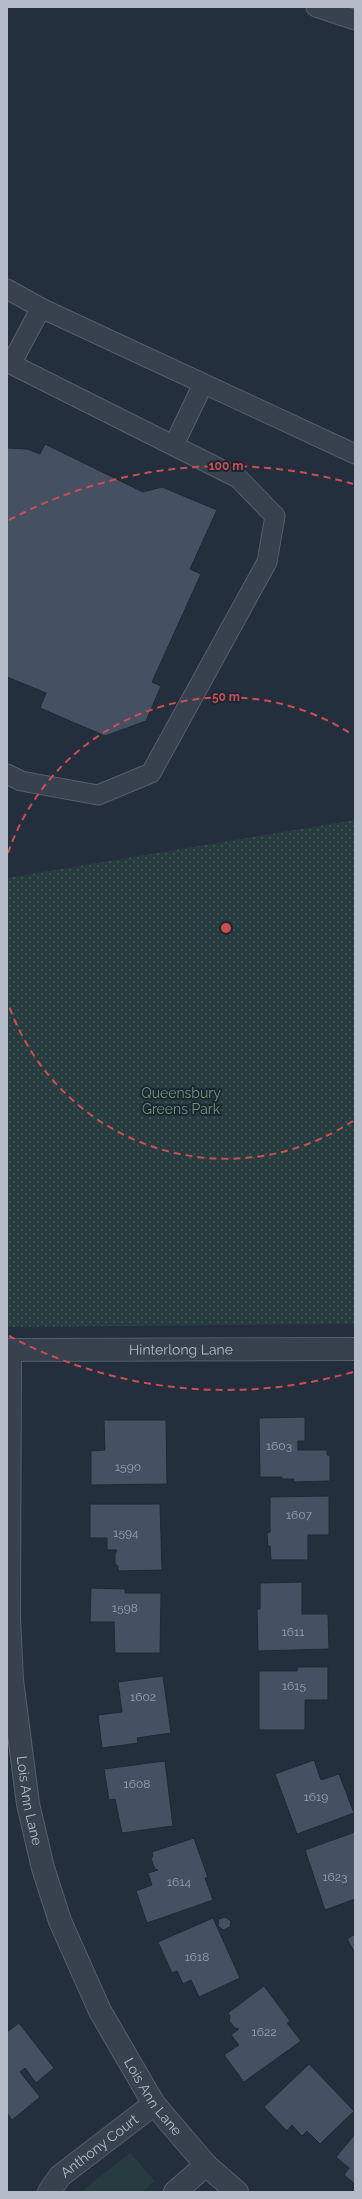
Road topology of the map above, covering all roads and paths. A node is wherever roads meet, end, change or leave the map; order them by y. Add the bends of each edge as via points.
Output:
1 (316, 7) edge
2 (355, 20) edge
3 (7, 290) edge
4 (41, 308) junction
5 (9, 363) edge
6 (203, 384) junction
7 (174, 445) junction
8 (355, 454) edge
9 (7, 774) edge
10 (355, 1349) edge
11 (9, 1350) edge
12 (154, 2104) junction
13 (206, 2165) junction
14 (49, 2192) edge
15 (175, 2192) edge
16 (237, 2192) edge

1 - 2 lane
3 - 4 lane
4 - 5 lane
4 - 6 lane
5 - 7 lane
6 - 7 lane
6 - 8 lane
7 - 9 lane via 238,478 275,516 267,562 151,773 98,795 21,781
10 - 11 street, Hinterlong Lane
11 - 12 street, Lois Ann Lane via 9,1618 12,1680 28,1804 43,1868 60,1921 100,2011
12 - 13 street, Lois Ann Lane
12 - 14 street, Anthony Court via 60,2176
13 - 15 street
13 - 16 street, Lois Ann Lane

